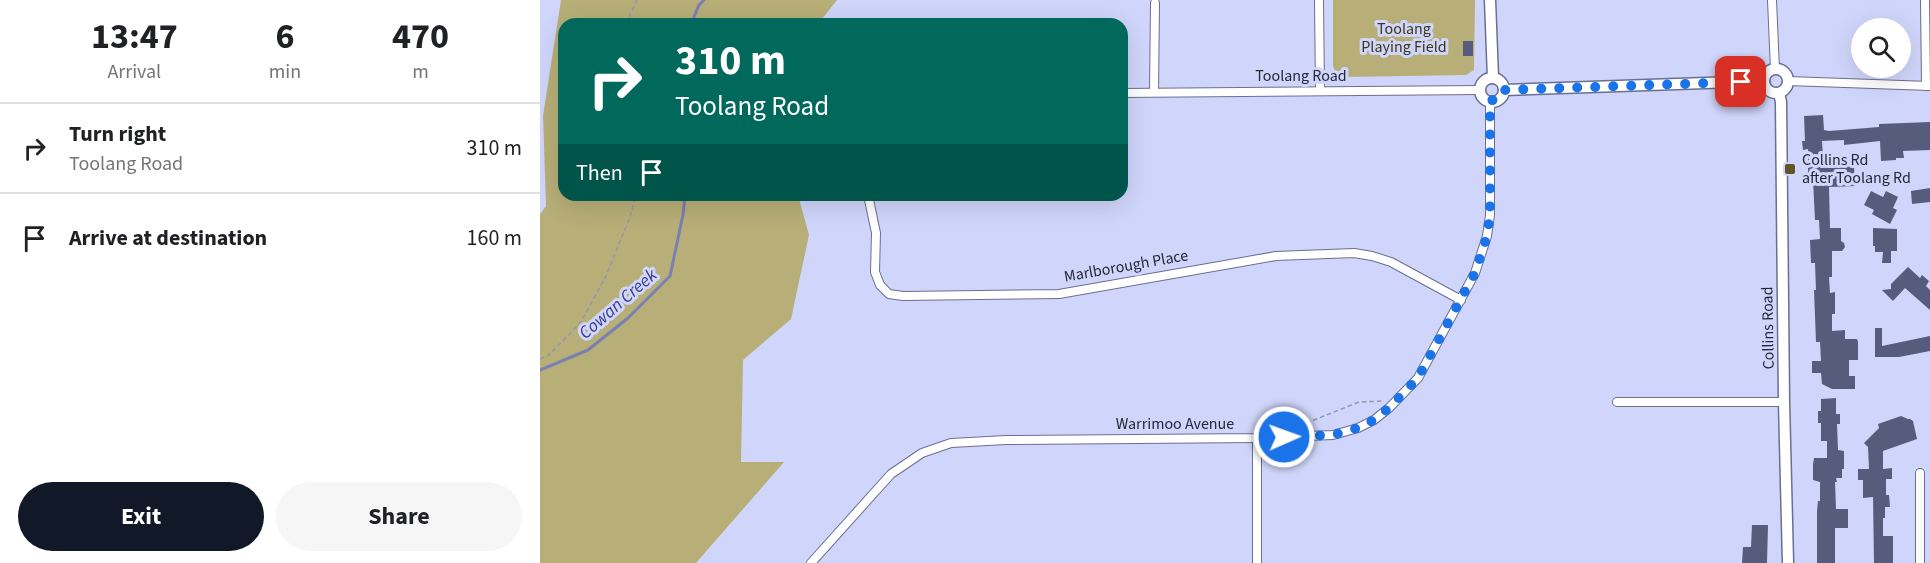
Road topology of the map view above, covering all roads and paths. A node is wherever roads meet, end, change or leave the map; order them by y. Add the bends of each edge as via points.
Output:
1 (637, 0) edge
2 (1319, 0) edge
3 (1490, 0) edge
4 (1772, 0) edge
5 (1925, 0) edge
6 (1155, 3) dead end
7 (630, 18) edge
8 (1775, 70) junction
9 (1493, 78) junction
10 (1764, 81) junction
11 (1788, 81) junction
12 (1928, 86) edge
13 (1480, 90) junction
14 (1504, 90) junction
15 (1320, 91) junction
16 (1154, 92) junction
17 (1128, 93) edge
18 (1779, 93) junction
19 (1490, 101) junction
20 (634, 201) edge
21 (869, 201) edge
22 (1461, 300) junction
23 (540, 359) edge
24 (1383, 402) dead end
25 (1617, 402) dead end
26 (1784, 402) junction
27 (1284, 437) junction
28 (1257, 438) junction
29 (1920, 473) dead end
30 (811, 563) edge
31 (1257, 563) edge
32 (1788, 563) edge
33 (1920, 563) edge

1 - 7 path
2 - 15 street
3 - 9 street
4 - 8 street
5 - 12 street
6 - 16 street
8 - 10 street
8 - 11 street via 1784,73
9 - 13 street via 1483,81
9 - 14 street via 1501,82
10 - 14 street
10 - 18 street via 1769,90
11 - 12 street
11 - 18 street
13 - 15 street, Toolang Road
13 - 19 street
14 - 19 street via 1501,97
15 - 16 street, Toolang Road
16 - 17 street, Toolang Road
18 - 26 street, Collins Road
19 - 22 street, Warrimoo Avenue via 1487,236
20 - 23 path via 606,276 581,322 548,356
21 - 22 street, Marlborough Place via 876,233 875,272 889,294 1059,294 1276,256 1354,253 1391,262
22 - 27 street, Warrimoo Avenue via 1418,378 1374,420 1333,435
24 - 27 path via 1359,402 1284,430
25 - 26 street
26 - 32 street, Collins Road
27 - 28 street, Warrimoo Avenue
28 - 30 street, Warrimoo Avenue via 1006,440 936,447 891,474
28 - 31 street
29 - 33 street

